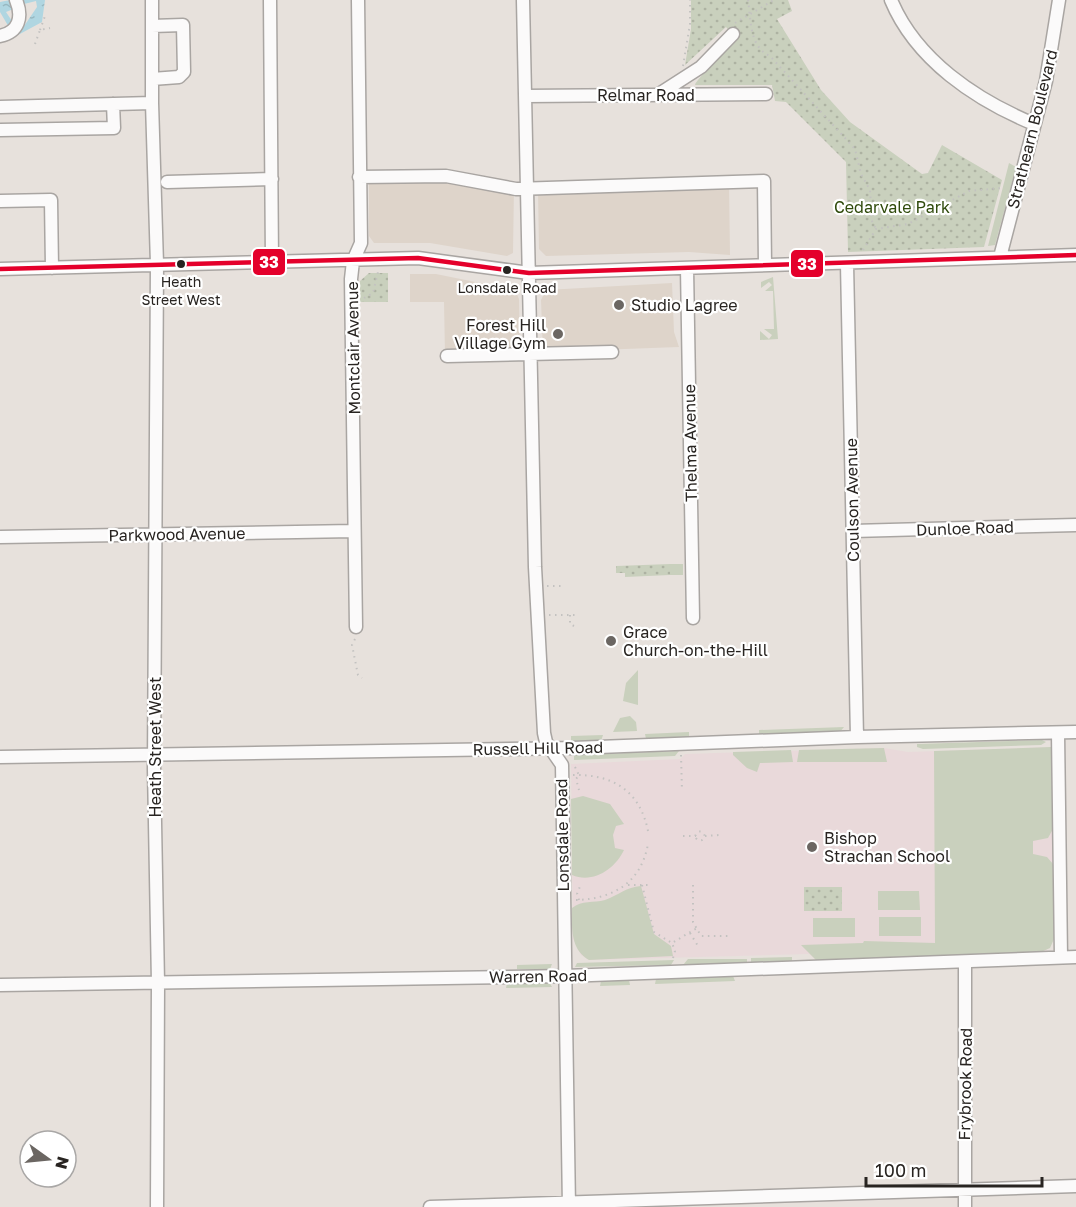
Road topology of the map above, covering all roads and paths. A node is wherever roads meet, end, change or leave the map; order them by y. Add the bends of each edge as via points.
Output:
1 (16, 0) edge
2 (152, 0) edge
3 (270, 0) edge
4 (358, 0) edge
5 (524, 0) edge
6 (690, 0) edge
7 (748, 0) edge
8 (774, 0) edge
9 (891, 0) edge
10 (1059, 0) edge
11 (750, 14) junction
12 (45, 16) dead end
13 (152, 26) junction
14 (50, 28) dead end
15 (40, 30) junction
16 (733, 34) joint
17 (0, 36) edge
18 (35, 44) dead end
19 (682, 69) dead end
20 (152, 79) junction
21 (766, 94) dead end
22 (658, 95) junction
23 (526, 96) junction
24 (152, 103) junction
25 (113, 104) junction
26 (0, 107) edge
27 (1034, 124) junction
28 (0, 130) edge
29 (359, 177) junction
30 (272, 179) junction
31 (167, 182) dead end
32 (1002, 188) dead end
33 (526, 189) junction
34 (0, 201) edge
35 (876, 229) junction
36 (861, 253) dead end
37 (1076, 255) edge
38 (1000, 257) junction
39 (353, 261) junction
40 (272, 263) junction
41 (157, 264) junction
42 (848, 264) junction
43 (765, 265) junction
44 (52, 268) junction
45 (687, 268) junction
46 (0, 269) edge
47 (378, 272) dead end
48 (529, 273) junction
49 (358, 298) dead end
50 (612, 352) dead end
51 (532, 354) junction
52 (447, 356) dead end
53 (1076, 525) edge
54 (354, 531) junction
55 (853, 531) junction
56 (155, 534) junction
57 (0, 537) edge
58 (547, 586) dead end
59 (563, 586) dead end
60 (549, 615) dead end
61 (570, 615) junction
62 (576, 615) dead end
63 (693, 618) dead end
64 (574, 626) dead end
65 (356, 627) joint
66 (362, 678) dead end
67 (1076, 732) edge
68 (1058, 733) junction
69 (857, 737) junction
70 (551, 748) junction
71 (681, 753) dead end
72 (155, 755) junction
73 (0, 757) edge
74 (573, 762) dead end
75 (570, 775) dead end
76 (579, 775) junction
77 (579, 790) dead end
78 (682, 791) dead end
79 (648, 831) dead end
80 (683, 836) dead end
81 (696, 836) junction
82 (705, 836) junction
83 (719, 836) dead end
84 (648, 844) dead end
85 (581, 884) dead end
86 (626, 885) junction
87 (642, 885) junction
88 (649, 885) dead end
89 (693, 885) dead end
90 (579, 900) junction
91 (571, 901) dead end
92 (697, 928) junction
93 (690, 933) junction
94 (730, 936) dead end
95 (672, 943) junction
96 (698, 946) dead end
97 (1061, 957) junction
98 (1076, 957) edge
99 (673, 958) dead end
100 (965, 962) junction
101 (565, 976) junction
102 (158, 983) junction
103 (0, 986) edge
104 (1076, 1186) edge
105 (965, 1190) junction
106 (568, 1206) edge
107 (158, 1207) edge
108 (430, 1207) edge
109 (965, 1207) edge

1 - 17 street via 21,11 19,22 14,31
2 - 13 street, Heath Street West
3 - 30 street
4 - 29 street, Montclair Avenue
5 - 23 street, Lonsdale Road
6 - 19 path
7 - 11 path
8 - 11 path
9 - 27 street via 919,46 954,78 977,97
10 - 27 street, Strathearn Boulevard via 1050,61
11 - 16 path via 727,29
11 - 35 path via 749,27 765,54 855,149 870,190
12 - 15 path
13 - 20 street, Heath Street West
13 - 20 street via 183,25 184,72 178,77
14 - 15 path
15 - 18 path
16 - 22 street via 701,67
20 - 24 street, Heath Street West
21 - 22 street, Relmar Road
22 - 23 street, Relmar Road
23 - 33 street, Lonsdale Road
24 - 25 street
24 - 41 street, Heath Street West
25 - 26 street
25 - 28 street via 114,128
27 - 38 street, Strathearn Boulevard
29 - 33 street via 446,176
29 - 39 street, Montclair Avenue via 361,243
30 - 31 street
30 - 40 street
32 - 35 path via 969,191 908,224
33 - 43 street via 764,181
33 - 48 street, Lonsdale Road
34 - 44 street via 51,200
35 - 36 path
37 - 38 street
38 - 42 street
39 - 40 street
39 - 48 street via 428,259
39 - 54 street, Montclair Avenue
40 - 41 street
41 - 44 street
41 - 56 street, Heath Street West
42 - 43 street
42 - 55 street, Coulson Avenue
43 - 45 street
44 - 46 street
45 - 48 street
45 - 63 street, Thelma Avenue
47 - 49 path via 370,297
48 - 51 street, Lonsdale Road
50 - 51 street
51 - 52 street
51 - 70 street, Lonsdale Road via 535,567 544,733
53 - 55 street, Dunloe Road
54 - 56 street, Parkwood Avenue
54 - 65 street, Montclair Avenue
55 - 69 street, Coulson Avenue
56 - 57 street, Parkwood Avenue
56 - 72 street, Heath Street West
58 - 59 path
60 - 61 path
61 - 62 path
61 - 64 path via 570,624
65 - 66 path via 352,645
67 - 68 street, Russell Hill Road
68 - 69 street, Russell Hill Road
68 - 97 street
69 - 70 street, Russell Hill Road
70 - 72 street, Russell Hill Road
70 - 101 street, Lonsdale Road via 562,765
71 - 78 path
72 - 73 street, Russell Hill Road
72 - 102 street, Heath Street West
74 - 76 path
75 - 76 path
76 - 77 path
76 - 79 path via 601,776 622,786 638,802
80 - 81 path
81 - 82 path via 700,840
81 - 82 path via 701,832
82 - 83 path
84 - 86 path via 642,864
85 - 90 path
86 - 87 path
86 - 90 path via 603,897
87 - 88 path
87 - 95 path via 654,932
89 - 92 path via 693,922
90 - 91 path
92 - 93 path
92 - 94 path via 701,936
93 - 95 path
93 - 96 path
95 - 99 path
97 - 98 street, Warren Road
97 - 100 street, Warren Road
100 - 101 street, Warren Road
100 - 105 street, Frybrook Road
101 - 102 street, Warren Road
101 - 106 street, Lonsdale Road
102 - 103 street, Warren Road
102 - 107 street, Heath Street West
104 - 105 street
105 - 106 street
105 - 109 street, Frybrook Road
106 - 108 street

